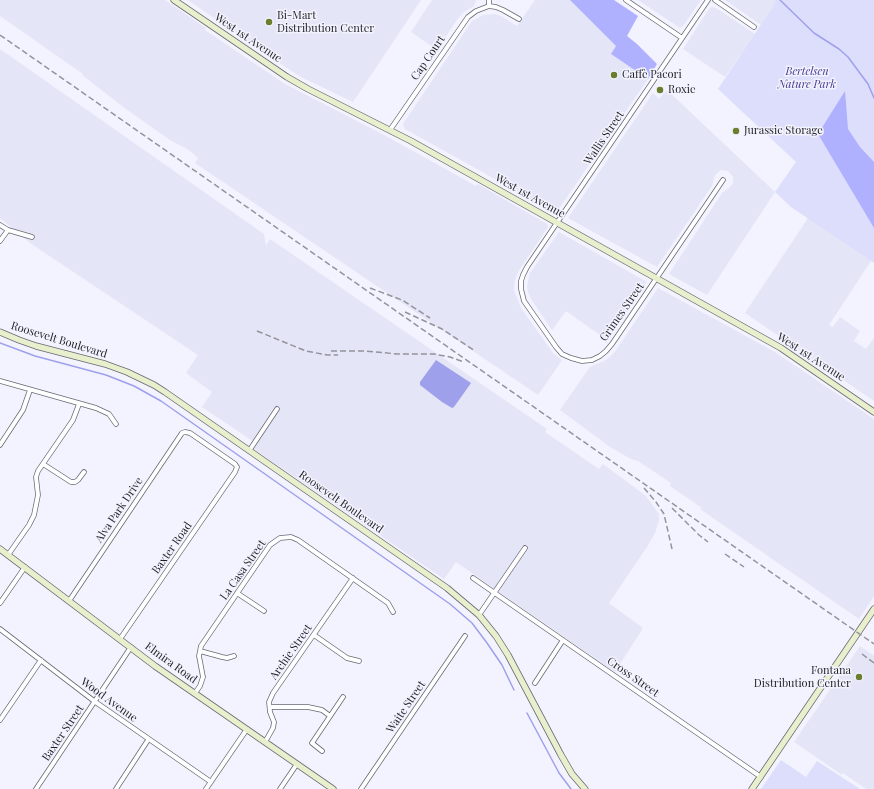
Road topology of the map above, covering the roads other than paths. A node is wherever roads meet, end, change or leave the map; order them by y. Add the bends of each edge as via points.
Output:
1 (174, 0) edge
2 (489, 0) edge
3 (626, 0) edge
4 (708, 0) edge
5 (715, 0) edge
6 (489, 6) junction
7 (519, 19) dead end
8 (754, 27) dead end
9 (682, 38) junction
10 (390, 130) junction
11 (723, 180) dead end
12 (557, 223) junction
13 (0, 225) edge
14 (8, 230) junction
15 (32, 237) dead end
16 (0, 241) edge
17 (656, 278) junction
18 (521, 289) joint
19 (0, 332) edge
20 (0, 381) edge
21 (30, 390) junction
22 (80, 404) junction
23 (278, 409) dead end
24 (874, 412) edge
25 (116, 424) dead end
26 (185, 432) joint
27 (0, 445) edge
28 (250, 450) junction
29 (43, 464) junction
30 (84, 472) dead end
31 (525, 548) dead end
32 (0, 549) edge
33 (8, 555) junction
34 (25, 567) junction
35 (353, 578) junction
36 (473, 578) dead end
37 (495, 592) junction
38 (238, 593) junction
39 (69, 601) junction
40 (0, 603) edge
41 (874, 609) edge
42 (264, 611) dead end
43 (393, 612) dead end
44 (479, 615) junction
45 (0, 629) edge
46 (314, 635) junction
47 (465, 636) dead end
48 (120, 639) junction
49 (563, 640) junction
50 (131, 647) junction
51 (200, 651) junction
52 (234, 656) dead end
53 (41, 660) junction
54 (359, 661) dead end
55 (535, 683) dead end
56 (195, 693) junction
57 (343, 697) dead end
58 (94, 701) junction
59 (270, 707) junction
60 (330, 716) junction
61 (0, 720) edge
62 (247, 729) junction
63 (148, 740) junction
64 (265, 742) junction
65 (322, 751) dead end
66 (297, 764) junction
67 (761, 777) junction
68 (211, 782) junction
69 (36, 789) edge
70 (116, 789) edge
71 (206, 789) edge
72 (280, 789) edge
73 (334, 789) edge
74 (361, 789) edge
75 (585, 789) edge
76 (752, 789) edge

1 - 10 street, West 1st Avenue via 287,77
2 - 6 street
3 - 9 street
4 - 9 street, Wallis Street
5 - 8 street
6 - 7 street via 504,10
6 - 10 street, Cap Court via 476,11 465,20
9 - 12 street, Wallis Street
10 - 12 street, West 1st Avenue
11 - 17 street, Grimes Street
12 - 17 street, West 1st Avenue
12 - 18 street, Wallis Street via 527,267 521,281
13 - 14 street
14 - 15 street
14 - 16 street
17 - 18 street, Grimes Street via 612,344 592,360 571,358 562,354 528,308
17 - 24 street, West 1st Avenue via 781,348
19 - 28 street, Roosevelt Boulevard via 36,346 127,372 165,392
20 - 21 street
21 - 22 street
21 - 27 street via 21,415
22 - 25 street via 109,414
22 - 29 street
23 - 28 street
26 - 39 street, Alva Park Drive via 180,435
26 - 48 street, Baxter Road via 235,464 236,471
28 - 44 street, Roosevelt Boulevard via 447,588
29 - 30 street via 71,482 78,480
29 - 33 street via 36,477 38,495 34,515
31 - 37 street
32 - 33 street, Elmira Road
33 - 34 street, Elmira Road
34 - 39 street, Elmira Road
34 - 40 street
35 - 38 street, La Casa Street via 298,540 286,537 270,545
35 - 43 street, La Casa Street via 388,603
35 - 46 street, Archie Street
36 - 37 street, Cross Street
37 - 44 street
37 - 49 street, Cross Street
38 - 42 street
38 - 51 street, La Casa Street
39 - 48 street, Elmira Road
41 - 67 street
44 - 75 street, Roosevelt Boulevard via 508,655 561,756
45 - 53 street, Wood Avenue
46 - 54 street via 347,658
46 - 59 street, Archie Street via 273,693
47 - 74 street, Waite Street
48 - 50 street, Elmira Road
49 - 55 street
49 - 67 street, Cross Street
50 - 56 street, Elmira Road
50 - 58 street, Baxter Street
51 - 52 street via 222,658
51 - 56 street via 199,662 203,677
53 - 58 street, Wood Avenue
53 - 61 street
56 - 62 street, Elmira Road
57 - 60 street
58 - 63 street, Wood Avenue
58 - 69 street, Baxter Street
59 - 60 street via 304,707 322,710
59 - 64 street, Archie Street via 274,722
60 - 65 street via 312,743
62 - 64 street, Elmira Road
62 - 68 street
63 - 68 street, Wood Avenue
63 - 70 street
64 - 66 street, Elmira Road
66 - 72 street
66 - 73 street, Elmira Road
67 - 76 street
68 - 71 street

